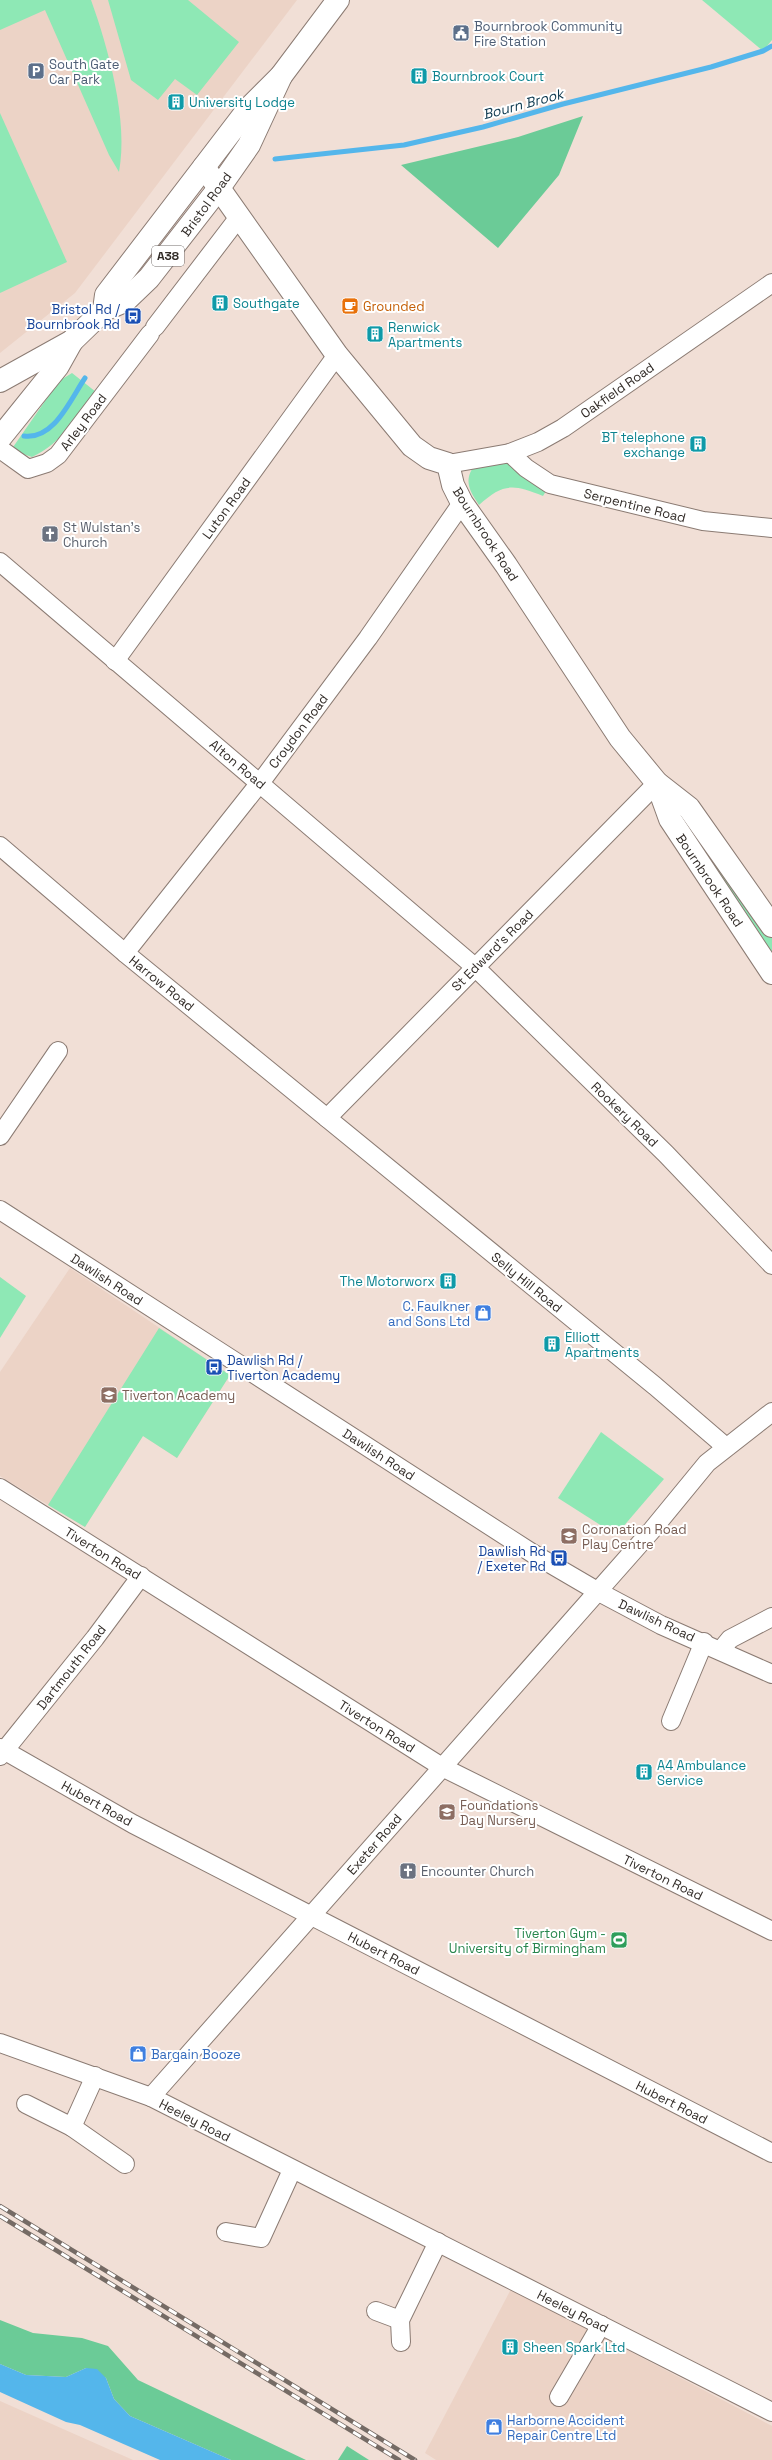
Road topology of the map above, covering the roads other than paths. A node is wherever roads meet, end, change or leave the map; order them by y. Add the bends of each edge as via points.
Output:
1 (338, 0) edge
2 (281, 76) junction
3 (204, 167) junction
4 (219, 188) junction
5 (239, 217) junction
6 (772, 284) edge
7 (104, 310) junction
8 (72, 342) junction
9 (337, 356) junction
10 (0, 381) edge
11 (0, 438) edge
12 (0, 449) edge
13 (510, 453) junction
14 (448, 464) junction
15 (462, 503) junction
16 (772, 528) edge
17 (0, 562) edge
18 (116, 661) junction
19 (260, 782) junction
20 (657, 783) junction
21 (0, 846) edge
22 (772, 926) edge
23 (125, 953) junction
24 (475, 967) junction
25 (772, 973) edge
26 (58, 1051) dead end
27 (327, 1118) junction
28 (0, 1136) edge
29 (0, 1210) edge
30 (772, 1265) edge
31 (772, 1412) edge
32 (726, 1447) junction
33 (0, 1488) edge
34 (140, 1576) junction
35 (597, 1591) junction
36 (772, 1617) edge
37 (704, 1642) junction
38 (722, 1650) junction
39 (772, 1674) edge
40 (671, 1721) dead end
41 (1, 1752) edge
42 (442, 1767) junction
43 (311, 1917) junction
44 (772, 1931) edge
45 (0, 2043) edge
46 (95, 2076) junction
47 (151, 2097) junction
48 (26, 2104) dead end
49 (72, 2127) junction
50 (772, 2153) edge
51 (125, 2164) dead end
52 (292, 2170) junction
53 (226, 2232) dead end
54 (438, 2242) junction
55 (376, 2311) dead end
56 (400, 2320) junction
57 (601, 2325) junction
58 (401, 2342) dead end
59 (560, 2397) dead end
60 (772, 2412) edge

1 - 2 main road, Bristol Road / A38
2 - 3 main road, Bristol Road / A38 via 249,108
2 - 4 main road, Bristol Road / A38 via 248,145
3 - 4 main road
3 - 7 main road, Bristol Road / A38 via 106,295
4 - 5 main road
4 - 7 main road, Bristol Road / A38 via 149,278 125,301
5 - 9 main road
5 - 12 street, Arley Road via 58,455 47,463 28,469
6 - 13 street, Oakfield Road via 563,428
7 - 8 main road, Bristol Road / A38
8 - 10 main road, A38
8 - 11 main road, Bristol Road via 58,366
9 - 14 main road via 412,446 429,458
9 - 18 street, Luton Road
13 - 14 street, Oakfield Road
13 - 16 street, Serpentine Road via 526,468 550,484 703,521
14 - 15 main road, Bournbrook Road via 453,485
15 - 19 street, Croydon Road via 368,638
15 - 20 main road, Bournbrook Road via 620,738
17 - 18 street, Alton Road
18 - 19 street, Alton Road
19 - 23 street, Croydon Road
19 - 24 street, Alton Road
20 - 22 main road, Bournbrook Road via 689,808
20 - 24 street, St Edward's Road
20 - 25 main road, Bournbrook Road via 670,819
21 - 23 street, Harrow Road
23 - 27 street, Harrow Road
24 - 27 street, St Edward's Road
24 - 30 street, Rookery Road via 666,1154
26 - 28 street
27 - 32 street, Selly Hill Road
29 - 35 street, Dawlish Road via 532,1552
31 - 32 street, Exeter Road
32 - 35 street, Exeter Road via 707,1463
33 - 34 street, Tiverton Road
34 - 41 street, Dartmouth Road via 95,1638
34 - 42 street, Tiverton Road
35 - 37 street, Dawlish Road via 661,1625
35 - 42 street, Exeter Road
36 - 38 street via 730,1639
37 - 38 street, Dawlish Road
37 - 40 street
38 - 39 street, Dawlish Road
41 - 43 street, Hubert Road
42 - 43 street, Exeter Road
42 - 44 street, Tiverton Road
43 - 47 street, Exeter Road
43 - 50 street, Hubert Road
45 - 46 street, Heeley Road
46 - 47 street, Heeley Road
46 - 49 street
47 - 52 street, Heeley Road
48 - 49 street
49 - 51 street
52 - 53 street via 261,2238
52 - 54 street, Heeley Road
54 - 56 street
54 - 57 street, Heeley Road
55 - 56 street
56 - 58 street
57 - 59 street
57 - 60 street, Heeley Road

